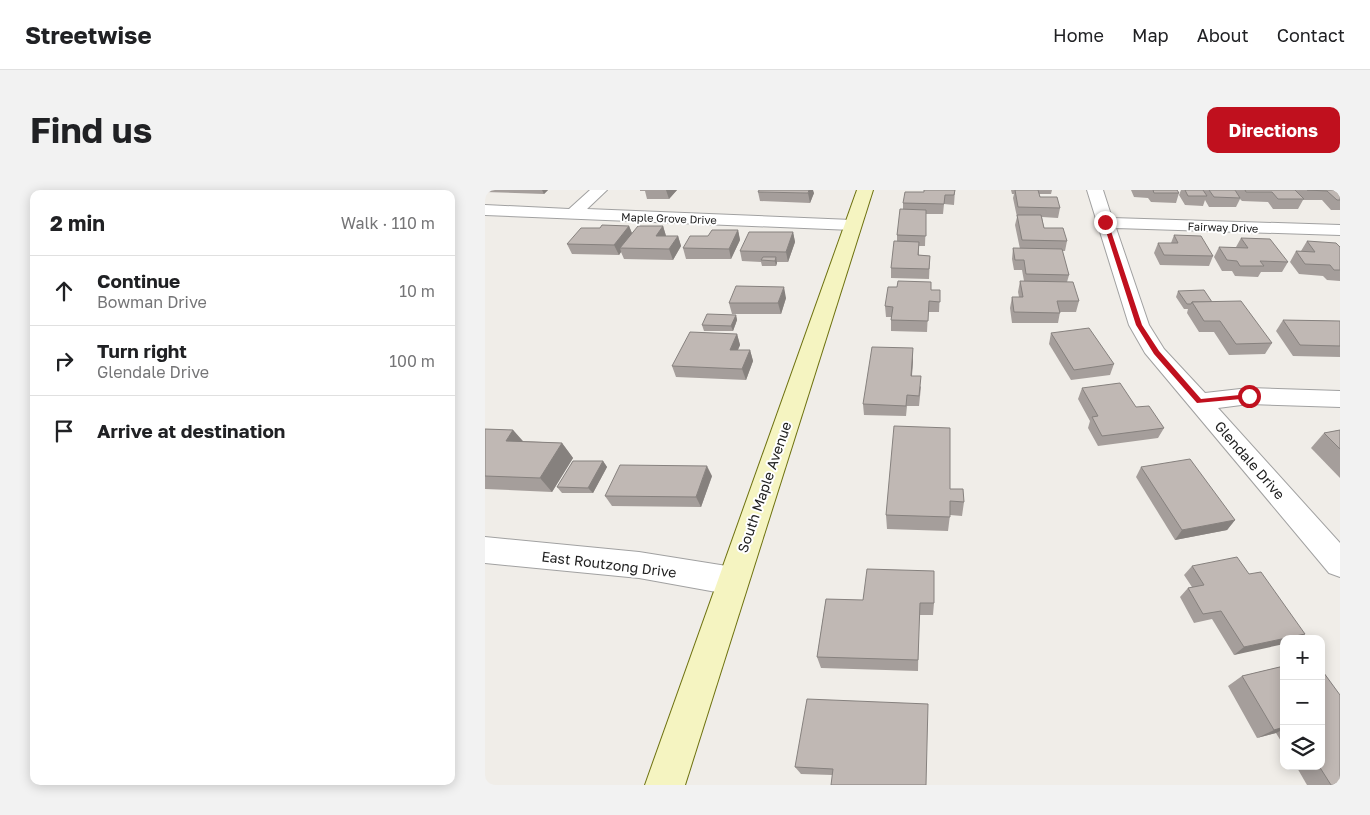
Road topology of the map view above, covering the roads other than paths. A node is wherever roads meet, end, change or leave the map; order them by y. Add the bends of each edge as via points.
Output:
1 (599, 190) edge
2 (865, 190) edge
3 (1095, 190) edge
4 (485, 210) edge
5 (573, 214) junction
6 (1105, 222) junction
7 (853, 225) junction
8 (1340, 230) edge
9 (1340, 399) edge
10 (1199, 402) junction
11 (485, 550) edge
12 (1340, 564) edge
13 (733, 581) junction
14 (665, 785) edge

1 - 5 street
2 - 7 main road, South Maple Avenue
3 - 6 street, Glendale Drive
4 - 5 street, Maple Grove Drive
5 - 7 street, Maple Grove Drive
6 - 8 street, Fairway Drive
6 - 10 street, Glendale Drive via 1139,325 1156,353
7 - 13 main road, South Maple Avenue
9 - 10 street via 1249,396
10 - 12 street, Glendale Drive
11 - 13 street, East Routzong Drive via 639,565
13 - 14 main road, South Maple Avenue

